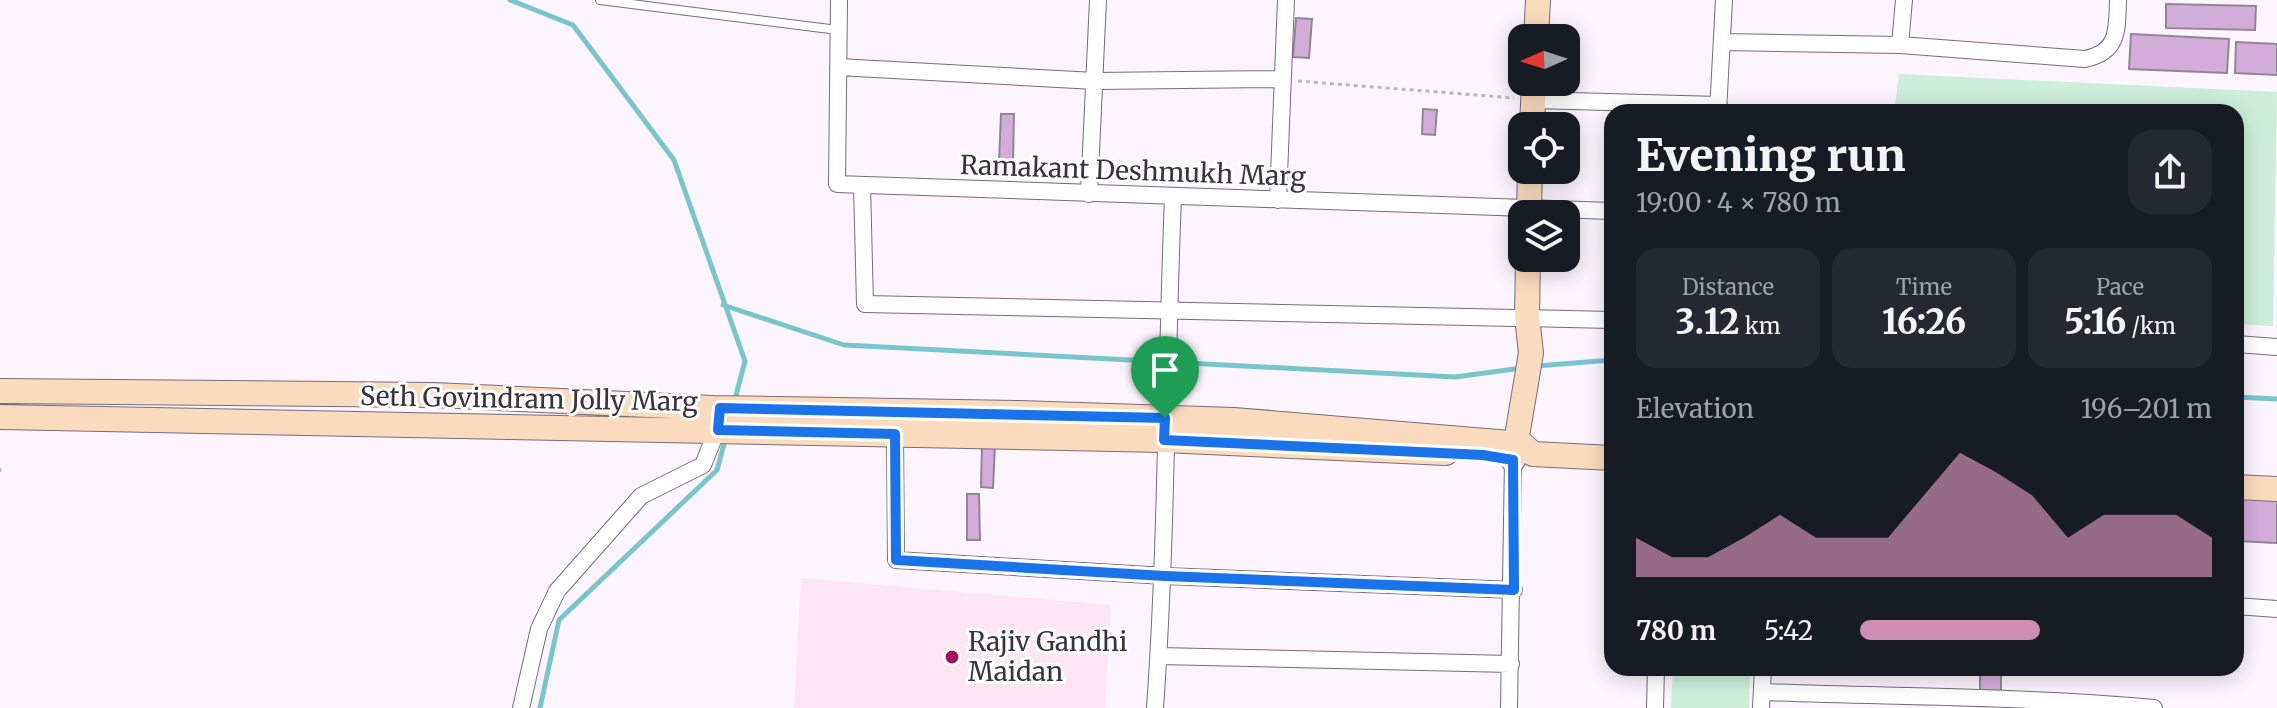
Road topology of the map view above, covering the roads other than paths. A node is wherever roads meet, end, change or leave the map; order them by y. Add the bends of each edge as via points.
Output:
1 (600, 0) edge
2 (839, 0) edge
3 (1098, 0) edge
4 (1286, 0) edge
5 (1538, 0) edge
6 (1724, 0) edge
7 (1904, 0) edge
8 (2118, 0) edge
9 (1537, 24) edge
10 (839, 30) junction
11 (1723, 42) junction
12 (1900, 45) junction
13 (838, 67) junction
14 (1282, 79) junction
15 (1095, 81) junction
16 (1580, 96) edge
17 (1667, 104) edge
18 (1718, 104) edge
19 (862, 185) junction
20 (1089, 194) junction
21 (1173, 197) junction
22 (1278, 200) junction
23 (1508, 211) edge
24 (1580, 211) edge
25 (1604, 211) edge
26 (1528, 272) edge
27 (1527, 317) junction
28 (1167, 320) junction
29 (1604, 320) edge
30 (2244, 345) edge
31 (2277, 347) edge
32 (0, 391) edge
33 (0, 417) edge
34 (722, 419) junction
35 (761, 420) junction
36 (1165, 429) junction
37 (895, 434) junction
38 (1520, 452) junction
39 (1604, 457) edge
40 (2244, 487) edge
41 (2277, 489) edge
42 (1165, 576) junction
43 (1514, 590) junction
44 (2244, 607) edge
45 (2277, 609) edge
46 (1159, 656) junction
47 (1511, 664) junction
48 (1656, 676) edge
49 (1762, 676) edge
50 (1761, 700) edge
51 (521, 708) edge
52 (1155, 708) edge
53 (1509, 708) edge
54 (1655, 708) edge
55 (2154, 708) edge

1 - 10 lane
2 - 10 street
3 - 15 street
4 - 14 street
5 - 9 street
6 - 11 street
7 - 12 street
8 - 12 street via 2111,47 2085,59
10 - 13 street
11 - 12 street
11 - 18 street
13 - 15 street
13 - 19 street via 837,184
14 - 15 street
14 - 22 street
15 - 20 street
16 - 17 street
19 - 20 street, Ramakant Deshmukh Marg
19 - 28 street via 865,304
20 - 21 street, Ramakant Deshmukh Marg
21 - 22 street, Ramakant Deshmukh Marg
21 - 28 street
22 - 23 street, Ramakant Deshmukh Marg
24 - 25 street, Ramakant Deshmukh Marg
26 - 27 street
27 - 28 street
27 - 29 street
27 - 38 street via 1531,353
28 - 36 street
30 - 31 street
32 - 34 street via 434,395
33 - 34 street, Seth Govindram Jolly Marg
34 - 35 street, Seth Govindram Jolly Marg
34 - 51 street via 703,465 641,496 557,591 539,629
35 - 36 street
35 - 37 street, Seth Govindram Jolly Marg
36 - 37 street, Seth Govindram Jolly Marg
36 - 38 street, Seth Govindram Jolly Marg via 1483,455
36 - 42 street
37 - 42 street via 896,560
38 - 39 street, Seth Govindram Jolly Marg
38 - 43 street
40 - 41 street
42 - 43 street
42 - 46 street
43 - 47 street
44 - 45 street
46 - 47 street
46 - 52 street
47 - 53 street
48 - 54 street
49 - 50 street
50 - 55 street via 2042,698

